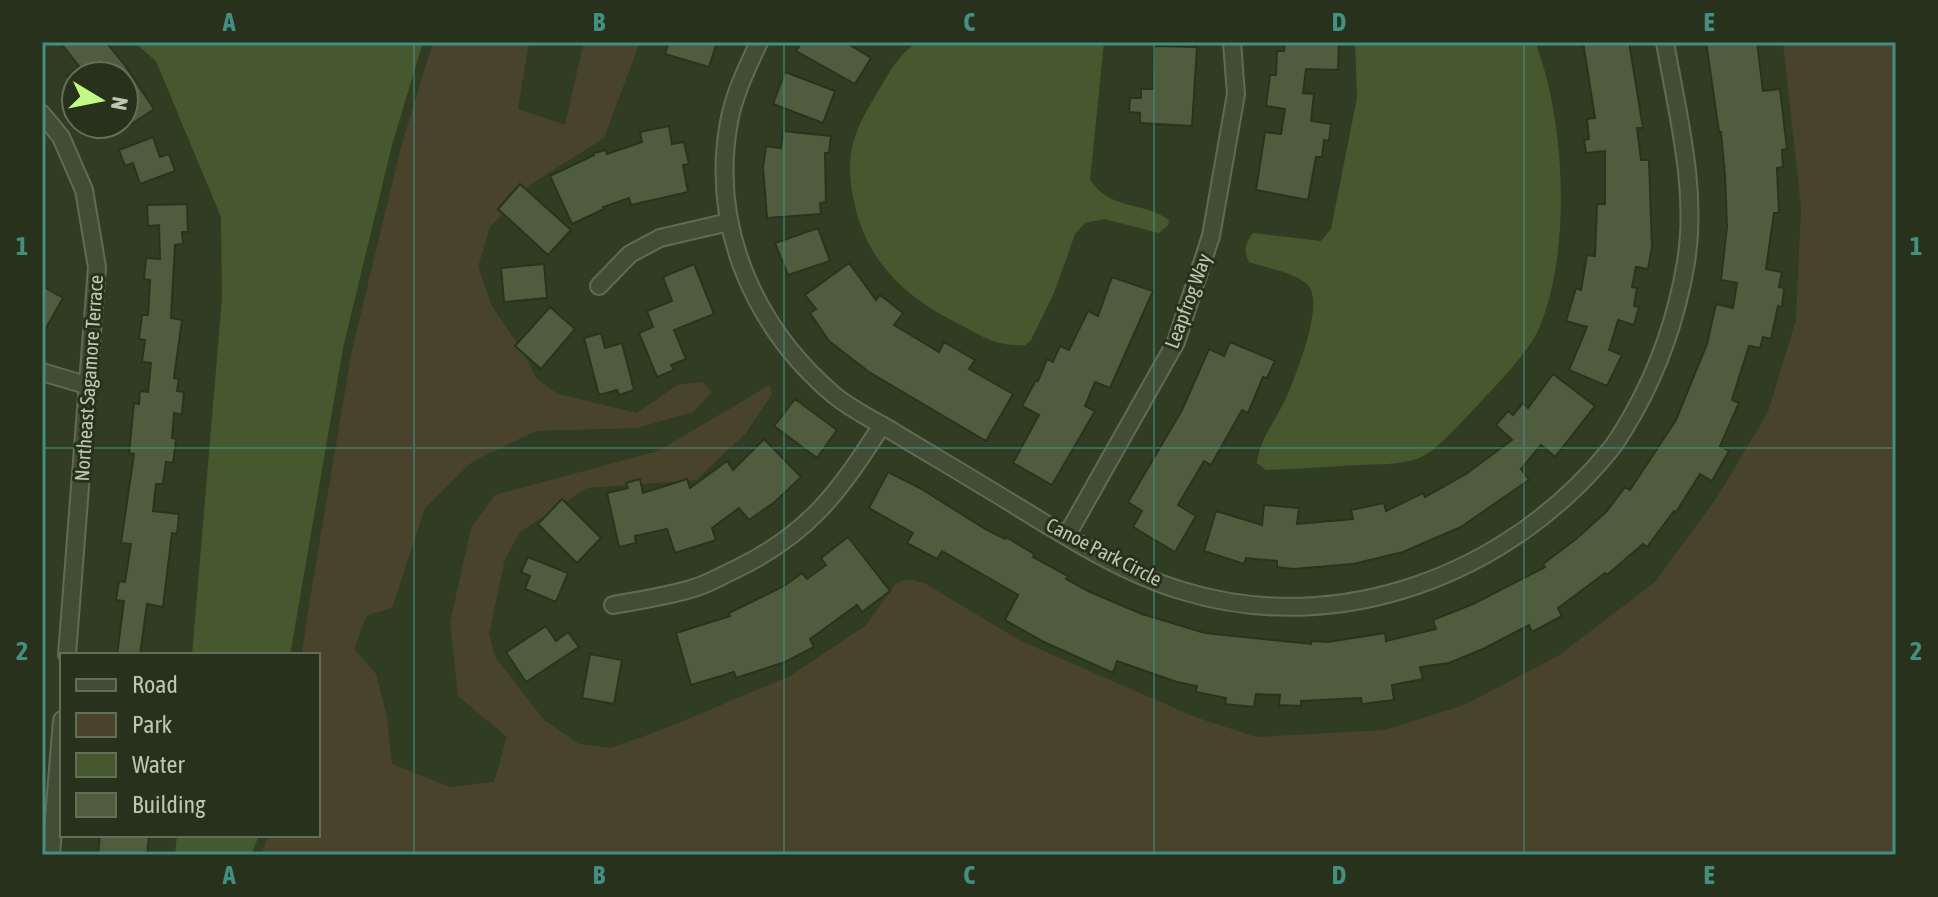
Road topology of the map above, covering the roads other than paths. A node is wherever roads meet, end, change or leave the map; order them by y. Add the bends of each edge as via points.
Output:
1 (759, 42) edge
2 (1232, 42) edge
3 (1665, 42) edge
4 (42, 114) edge
5 (729, 222) junction
6 (599, 286) dead end
7 (42, 372) edge
8 (89, 386) junction
9 (882, 425) junction
10 (1067, 535) junction
11 (613, 605) dead end
12 (67, 653) edge
13 (60, 745) edge
14 (51, 855) edge

1 - 5 street, Canoe Park Circle via 740,81 729,122
2 - 10 street, Leapfrog Way via 1236,94 1211,236 1176,342
3 - 10 street, Canoe Park Circle via 1689,185 1687,257 1674,322 1647,388 1613,447 1526,531 1472,564 1406,590 1345,604 1283,607 1182,591
4 - 8 street, Northeast Sagamore Terrace via 61,137 84,190 97,267
5 - 6 street via 660,238 630,254
5 - 9 street, Canoe Park Circle via 741,265 765,317 802,365 838,398
7 - 8 street
8 - 12 street, Northeast Sagamore Terrace
9 - 10 street, Canoe Park Circle
9 - 11 street via 849,476 787,541 699,587
13 - 14 street

